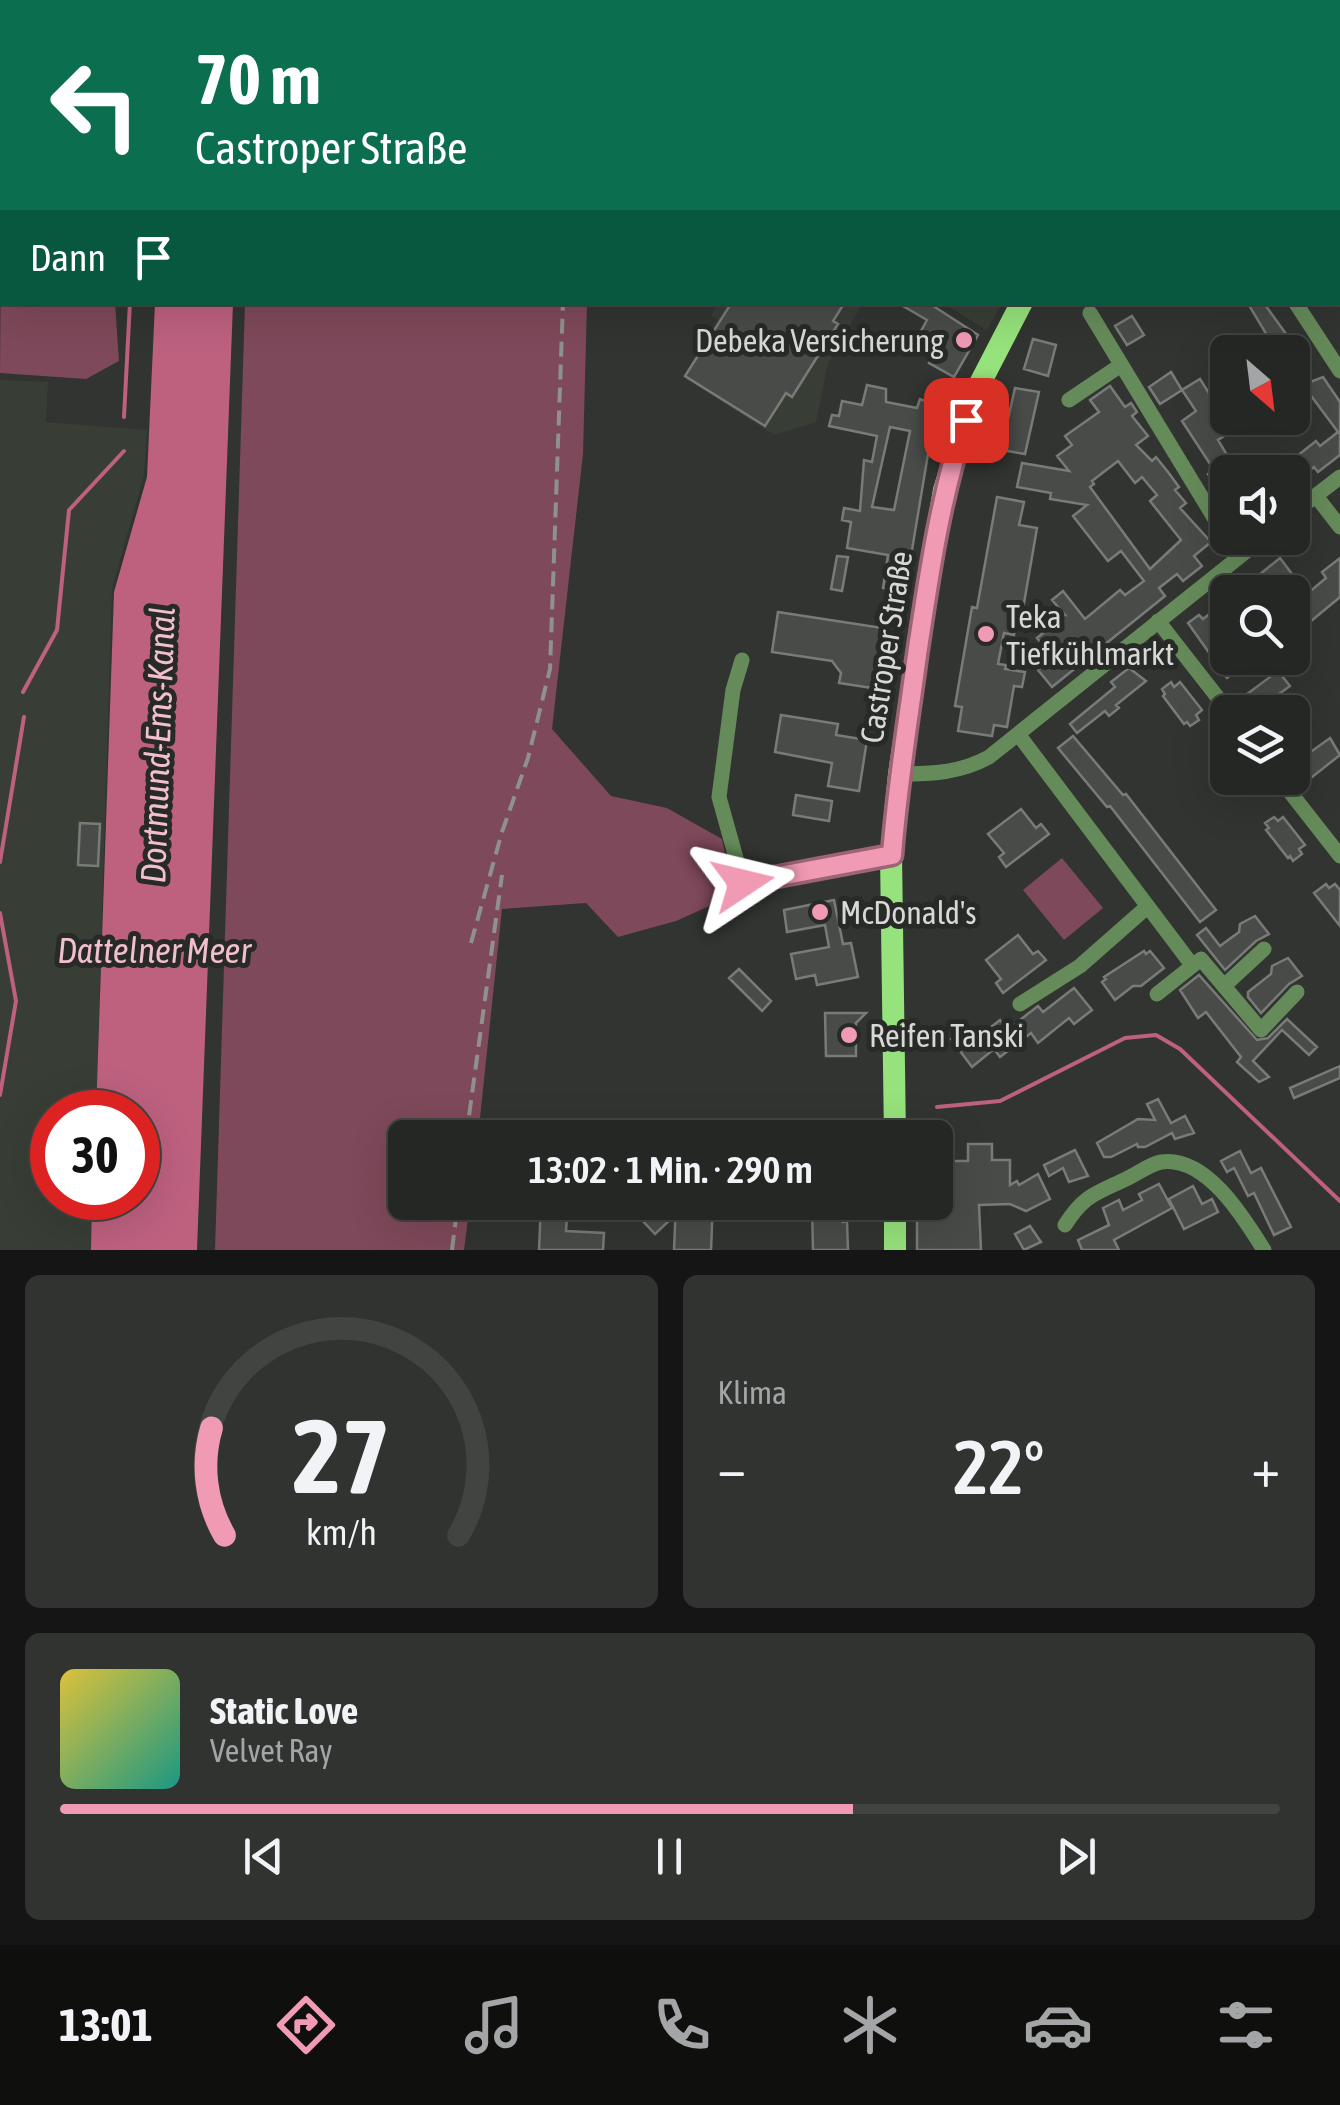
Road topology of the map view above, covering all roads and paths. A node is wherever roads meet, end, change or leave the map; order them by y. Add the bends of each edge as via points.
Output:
1 (1020, 305) edge
2 (1297, 305) edge
3 (1090, 312) dead end
4 (1121, 365) junction
5 (1340, 371) edge
6 (1069, 400) dead end
7 (1340, 477) edge
8 (1316, 496) junction
9 (1310, 500) edge
10 (1340, 527) edge
11 (1241, 555) edge
12 (1238, 557) junction
13 (1158, 622) junction
14 (742, 660) dead end
15 (1216, 695) edge
16 (1018, 734) junction
17 (900, 774) junction
18 (1293, 795) edge
19 (892, 855) junction
20 (1340, 856) edge
21 (1148, 906) junction
22 (1264, 949) dead end
23 (1192, 965) junction
24 (1224, 986) junction
25 (1297, 992) dead end
26 (1157, 994) dead end
27 (1020, 1004) dead end
28 (1261, 1030) junction
29 (1248, 1044) dead end
30 (894, 1120) edge
31 (895, 1220) edge
32 (1065, 1225) dead end
33 (896, 1250) edge
34 (1264, 1250) edge

1 - 17 main road, Castroper Straße via 974,395 944,490
2 - 5 street
3 - 4 street
4 - 6 street
4 - 12 street
7 - 8 street
8 - 9 street
8 - 10 street
11 - 12 street
12 - 13 street
13 - 15 street
13 - 16 street
14 - 19 street via 719,797 743,883
16 - 17 street via 971,767
16 - 21 street
17 - 19 main road, Castroper Straße
18 - 20 street
19 - 30 main road, Castroper Straße
21 - 23 street
21 - 27 street via 1080,966
22 - 24 street
23 - 24 street via 1201,959
23 - 26 street
24 - 28 street
25 - 28 street
28 - 29 street
31 - 33 main road
32 - 34 street via 1081,1201 1160,1162 1184,1163 1239,1210

